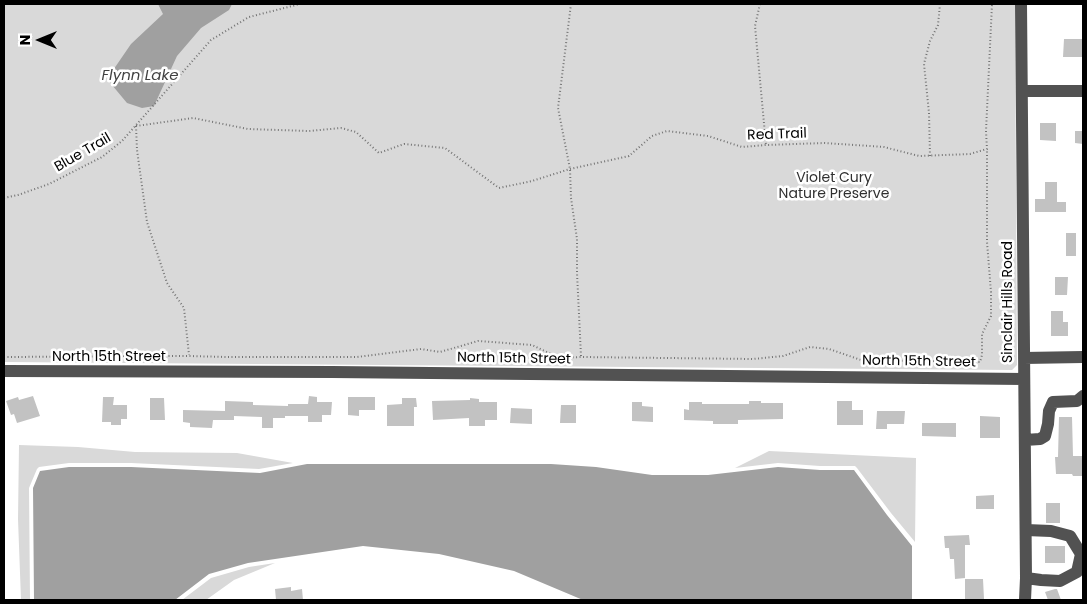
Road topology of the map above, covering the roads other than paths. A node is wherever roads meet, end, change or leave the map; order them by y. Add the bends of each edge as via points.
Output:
1 (1021, 4) edge
2 (1022, 91) junction
3 (1083, 91) edge
4 (1083, 357) edge
5 (1024, 358) junction
6 (4, 372) edge
7 (1024, 379) junction
8 (1083, 396) edge
9 (1025, 440) junction
10 (1026, 530) junction
11 (1026, 578) junction
12 (1025, 600) edge

1 - 2 street, Sinclair Hills Road
2 - 3 street
2 - 5 street, Sinclair Hills Road
4 - 5 street
5 - 7 street, Sinclair Hills Road
6 - 7 street, North 15th Street
7 - 9 street, Sinclair Hills Road
8 - 9 street via 1077,401 1053,402 1045,436
9 - 10 street, Sinclair Hills Road
10 - 11 street, Sinclair Hills Road
10 - 11 street via 1070,536 1081,554 1077,572 1060,581
11 - 12 street, Sinclair Hills Road

